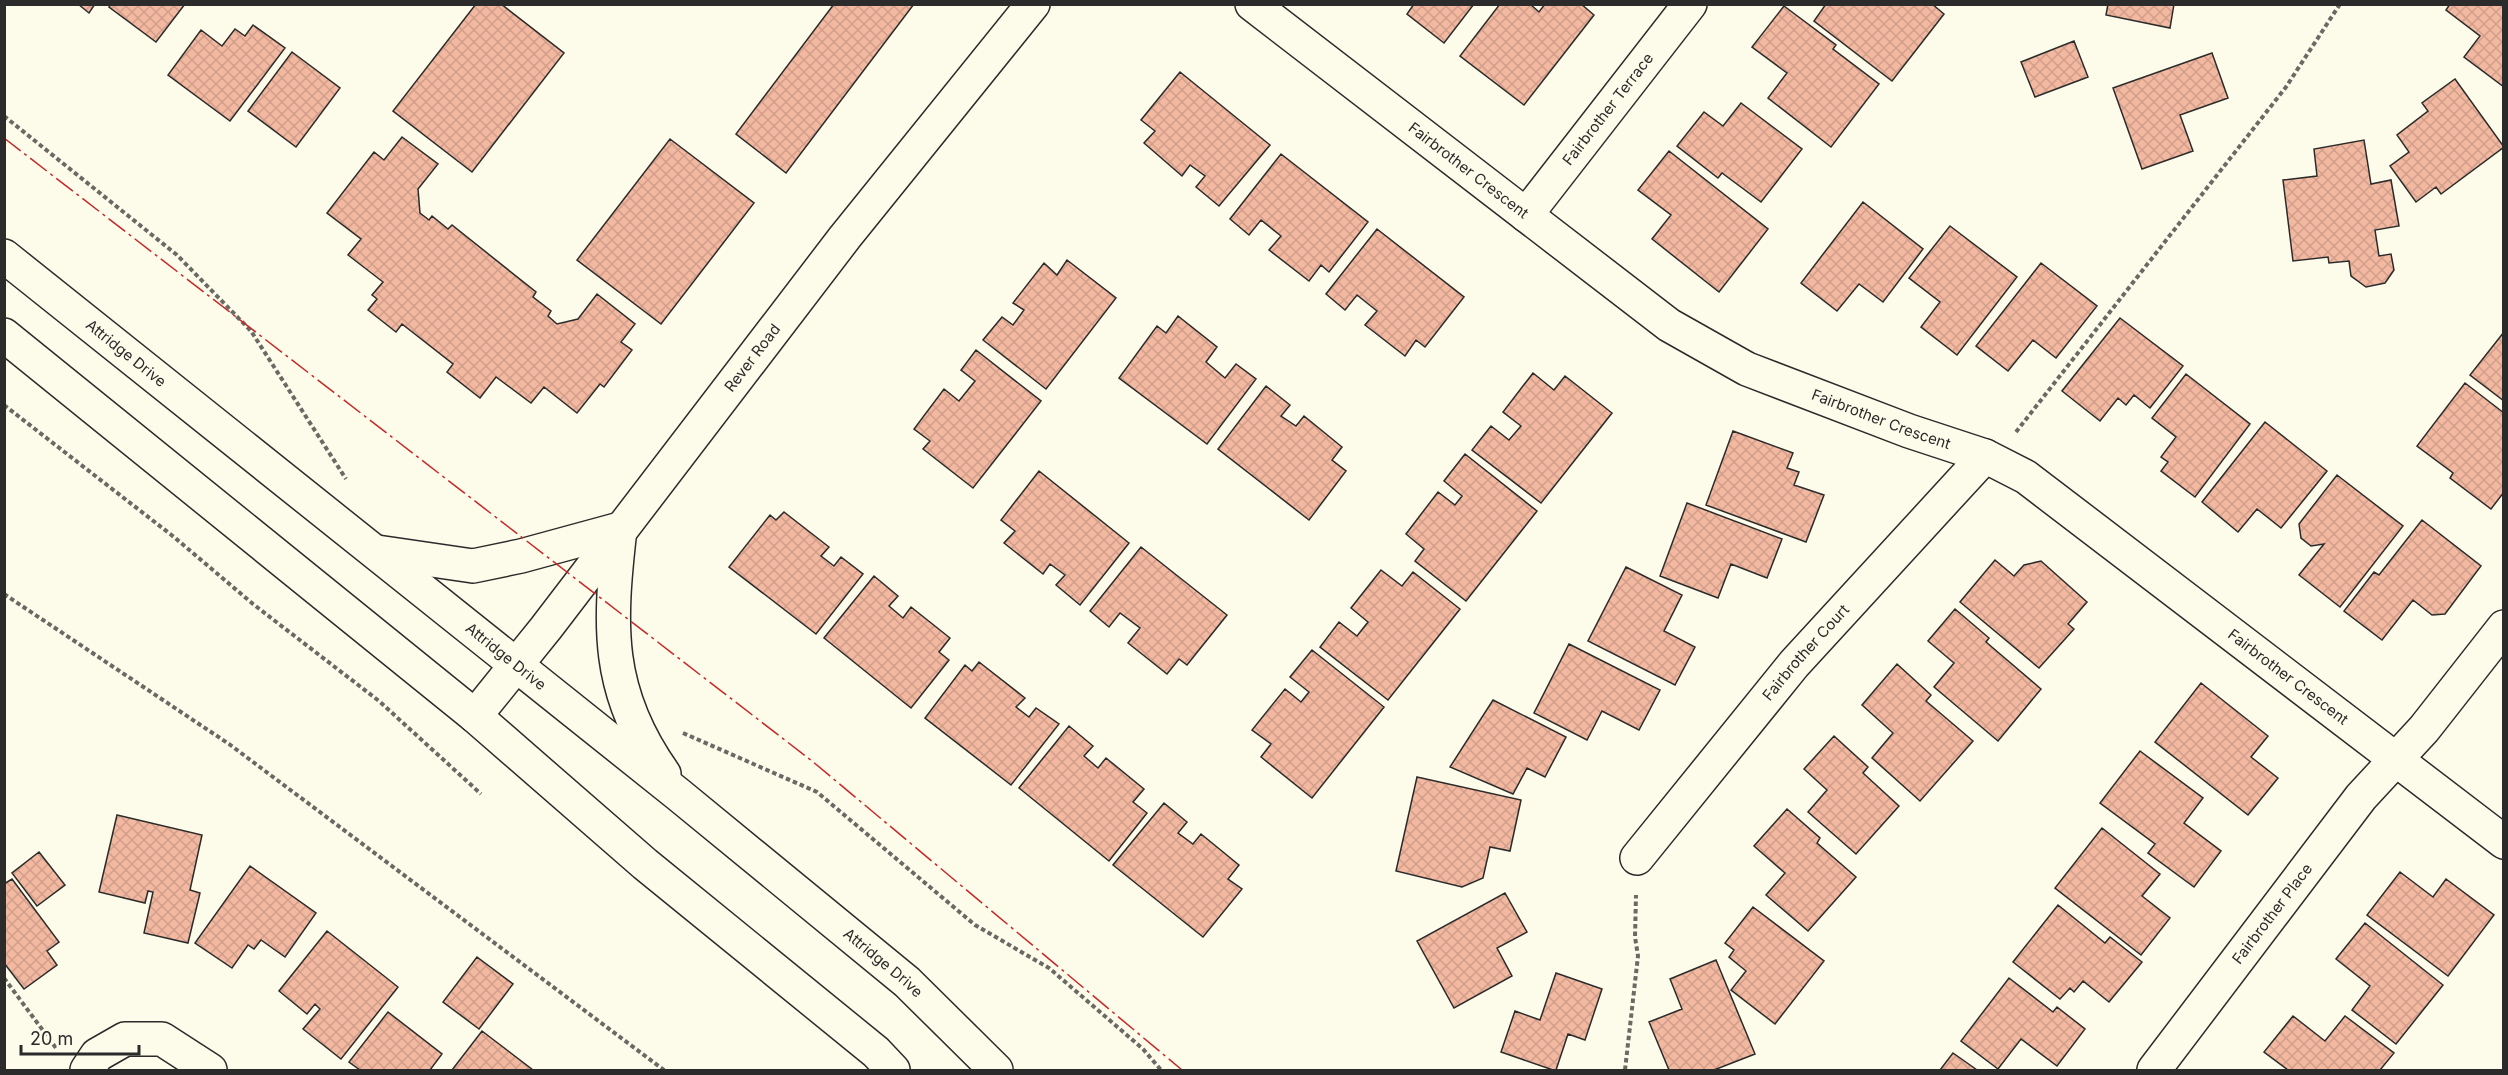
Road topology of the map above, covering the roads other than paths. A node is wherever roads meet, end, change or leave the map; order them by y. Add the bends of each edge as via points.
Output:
1 (1033, 4) edge
2 (1252, 4) edge
3 (1690, 4) edge
4 (1526, 215) junction
5 (4, 256) edge
6 (4, 335) edge
7 (1985, 456) junction
8 (620, 529) junction
9 (376, 552) junction
10 (2504, 627) edge
11 (515, 666) junction
12 (476, 716) junction
13 (2394, 760) junction
14 (679, 795) junction
15 (2504, 842) edge
16 (1637, 858) dead end
17 (87, 1071) edge
18 (210, 1071) edge
19 (893, 1071) edge
20 (996, 1071) edge
21 (2154, 1071) edge

1 - 8 street, Rever Road via 845,237
2 - 4 street, Fairbrother Crescent
3 - 4 street, Fairbrother Terrace
4 - 7 street, Fairbrother Crescent via 1669,325 1747,369
5 - 9 street, Attridge Drive
6 - 12 street
7 - 13 street, Fairbrother Crescent via 2055,497
7 - 16 street, Fairbrother Court via 1794,664
8 - 9 street via 473,566
8 - 11 street, Rever Road
8 - 14 street via 612,600 617,677 648,752
9 - 11 street, Attridge Drive
10 - 13 street, Fairbrother Place via 2424,729
11 - 12 street, Rever Road
11 - 14 street, Attridge Drive
12 - 19 street via 645,864 876,1052
13 - 15 street, Fairbrother Crescent
13 - 21 street, Fairbrother Place via 2361,797
14 - 20 street, Attridge Drive via 907,982
17 - 18 street via 97,1055 125,1039 162,1040

